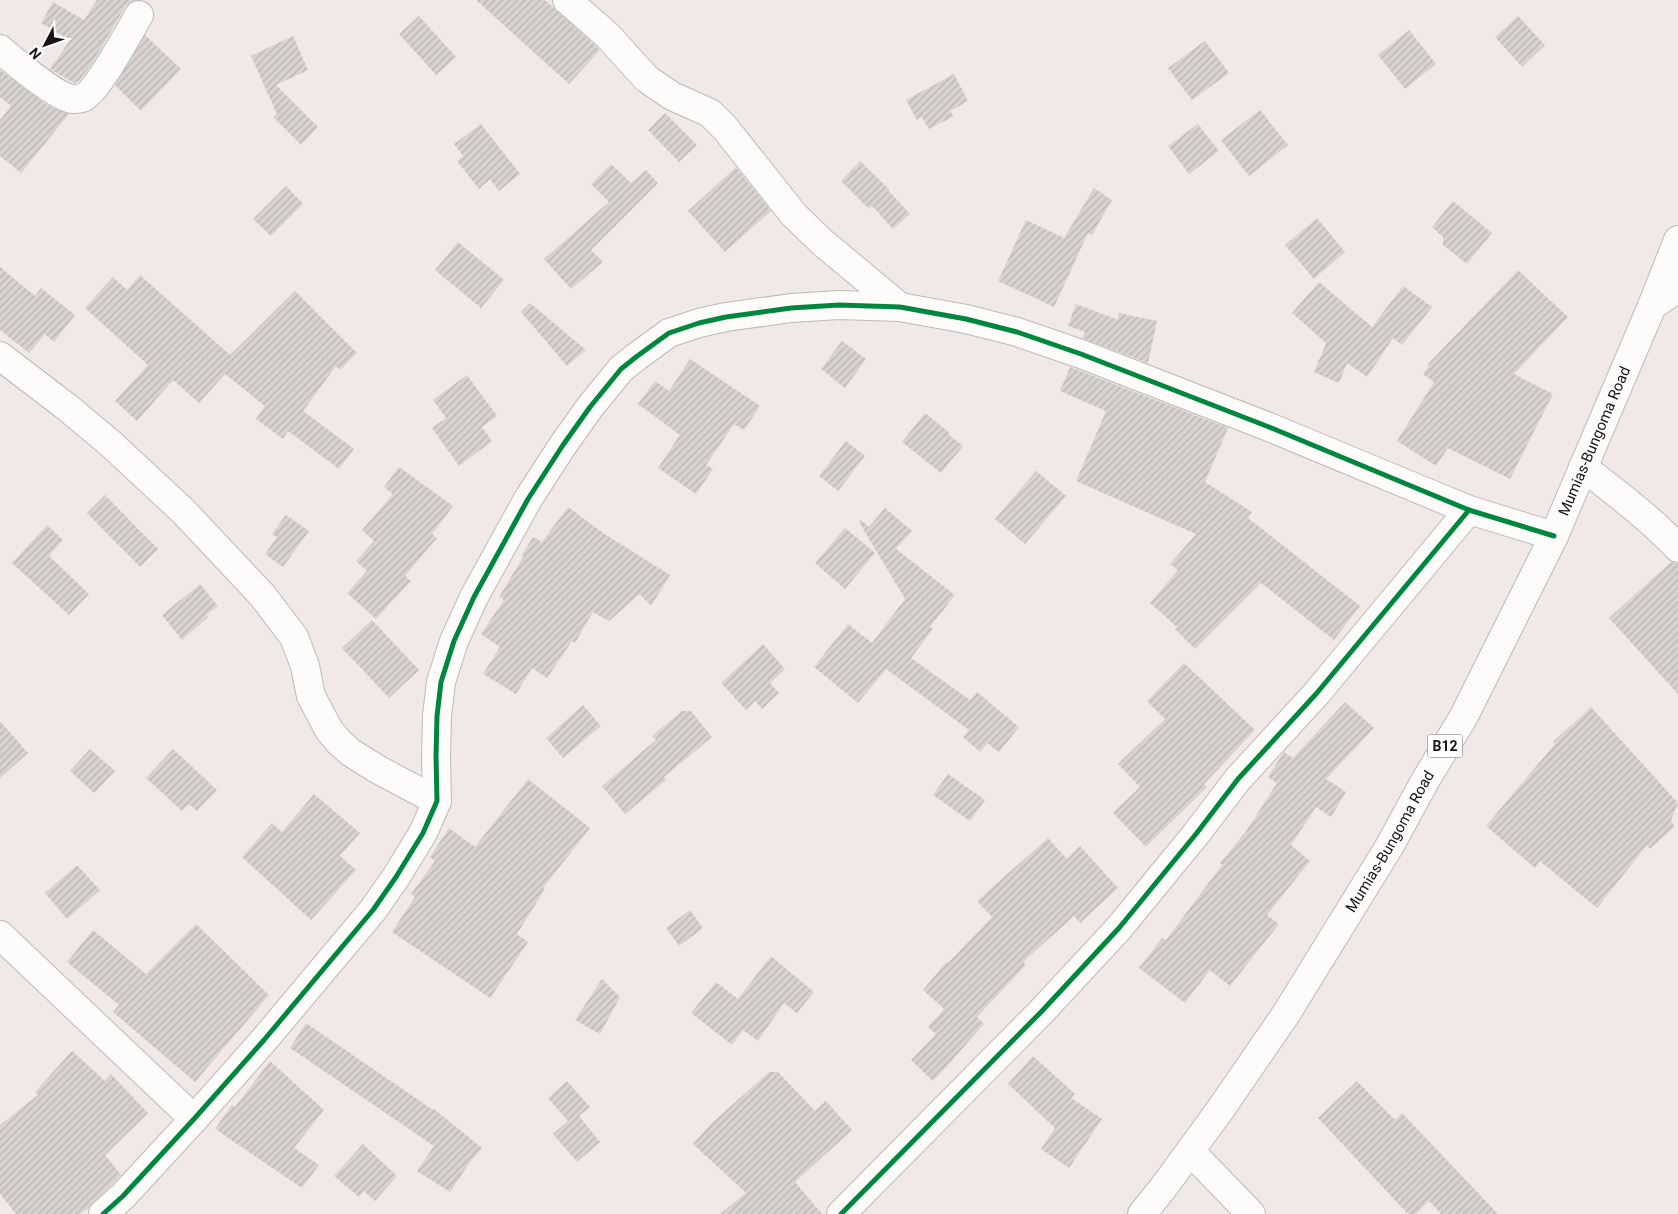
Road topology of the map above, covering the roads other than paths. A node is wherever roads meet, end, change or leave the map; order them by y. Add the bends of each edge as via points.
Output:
1 (567, 0) edge
2 (139, 15) dead end
3 (0, 49) edge
4 (1678, 240) edge
5 (1678, 288) edge
6 (1652, 306) junction
7 (900, 307) junction
8 (0, 356) edge
9 (1583, 467) junction
10 (1469, 510) junction
11 (1554, 536) junction
12 (1678, 548) edge
13 (437, 801) junction
14 (0, 935) edge
15 (194, 1119) junction
16 (1190, 1150) junction
17 (103, 1214) edge
18 (841, 1214) edge
19 (1142, 1214) edge
20 (1251, 1214) edge

1 - 7 main road via 607,35 647,79 672,96 710,113 741,146 794,215
2 - 3 main road via 102,76 83,98 64,96
4 - 6 main road, Mumias-Bungoma Road / B12
5 - 6 main road
6 - 9 main road, Mumias-Bungoma Road / B12
7 - 10 main road via 1017,332 1081,354
7 - 13 main road via 840,305 791,308 700,323 669,333 615,376 563,445 528,499 474,597 454,641 442,682 437,716
8 - 13 main road via 111,444 183,511 262,595 294,637 306,666 311,696 339,742 377,769
9 - 11 main road, Mumias-Bungoma Road / B12
9 - 12 main road
10 - 11 main road
10 - 18 main road via 1316,694 1238,778 1119,928
11 - 16 main road, Mumias-Bungoma Road / B12 via 1464,716 1389,847 1286,1014
13 - 15 main road via 423,833 373,910
14 - 15 main road
15 - 17 main road
16 - 19 main road, Mumias-Bungoma Road / B12
16 - 20 main road

